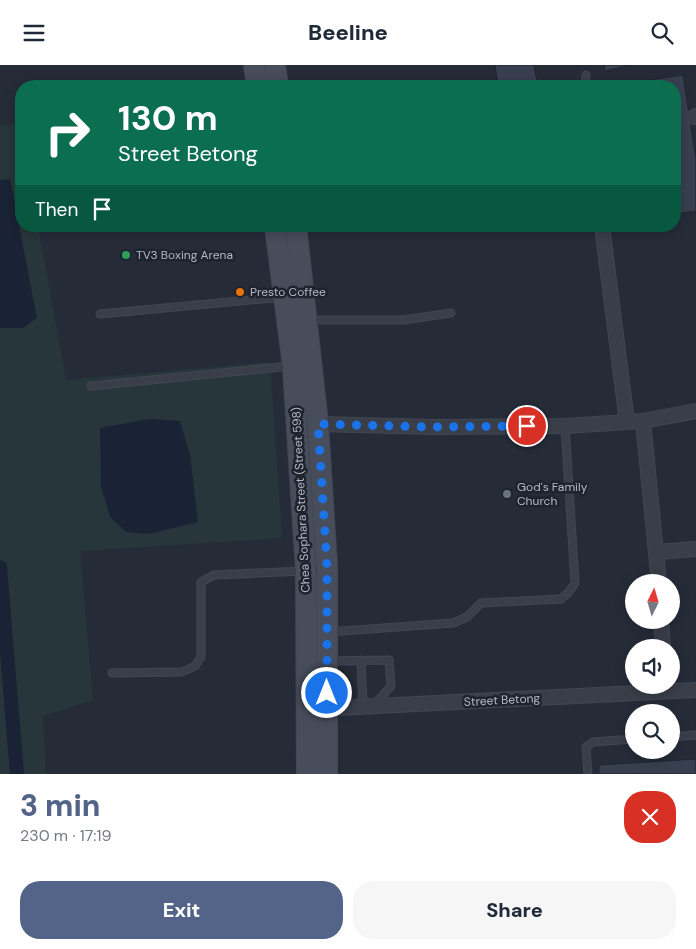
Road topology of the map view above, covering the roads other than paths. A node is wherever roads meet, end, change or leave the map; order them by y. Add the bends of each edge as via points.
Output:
1 (254, 65) edge
2 (275, 65) edge
3 (586, 75) dead end
4 (256, 80) edge
5 (277, 80) edge
6 (586, 80) edge
7 (603, 232) edge
8 (297, 234) edge
9 (276, 235) edge
10 (283, 297) junction
11 (451, 313) dead end
12 (100, 314) dead end
13 (307, 320) junction
14 (293, 366) junction
15 (90, 386) dead end
16 (696, 411) edge
17 (643, 421) junction
18 (627, 422) junction
19 (318, 424) junction
20 (564, 426) junction
21 (696, 549) edge
22 (658, 552) junction
23 (327, 570) junction
24 (306, 571) junction
25 (659, 574) edge
26 (328, 632) junction
27 (361, 660) junction
28 (328, 661) junction
29 (112, 673) dead end
30 (680, 689) edge
31 (696, 690) edge
32 (625, 691) edge
33 (368, 707) junction
34 (307, 709) junction
35 (327, 709) junction
36 (696, 735) edge
37 (680, 736) edge
38 (625, 739) edge
39 (307, 774) edge
40 (327, 774) edge
41 (588, 774) edge

1 - 4 main road
2 - 5 main road
3 - 6 lane
7 - 18 street
8 - 9 main road
8 - 13 main road, Chea Sophara Street (Street 598)
9 - 10 main road, Chea Sophara Street (Street 598)
10 - 12 lane
10 - 14 main road, Chea Sophara Street (Street 598)
11 - 13 lane via 403,320
13 - 19 main road, Chea Sophara Street (Street 598)
14 - 15 lane
14 - 24 main road, Chea Sophara Street (Street 598)
16 - 17 street
17 - 18 street
17 - 22 street
18 - 20 street
19 - 20 street
19 - 23 main road, Chea Sophara Street (Street 598)
20 - 26 lane via 574,583 568,593 561,599 481,603 467,617 453,623
21 - 22 street
22 - 25 street
23 - 24 lane
23 - 26 main road, Chea Sophara Street (Street 598)
24 - 29 lane via 214,575 201,583 201,657 195,666 182,672
24 - 34 main road, Chea Sophara Street (Street 598)
26 - 28 main road, Chea Sophara Street (Street 598)
27 - 28 lane
27 - 33 lane
27 - 33 lane via 389,659 391,686
28 - 35 main road, Chea Sophara Street (Street 598)
30 - 31 street, Street Betong
32 - 33 street, Street Betong
33 - 35 street, Street Betong
34 - 35 street, Street Betong
34 - 39 main road, Chea Sophara Street (Street 598)
35 - 40 main road, Chea Sophara Street (Street 598)
36 - 37 lane
38 - 41 lane via 593,741 586,747

